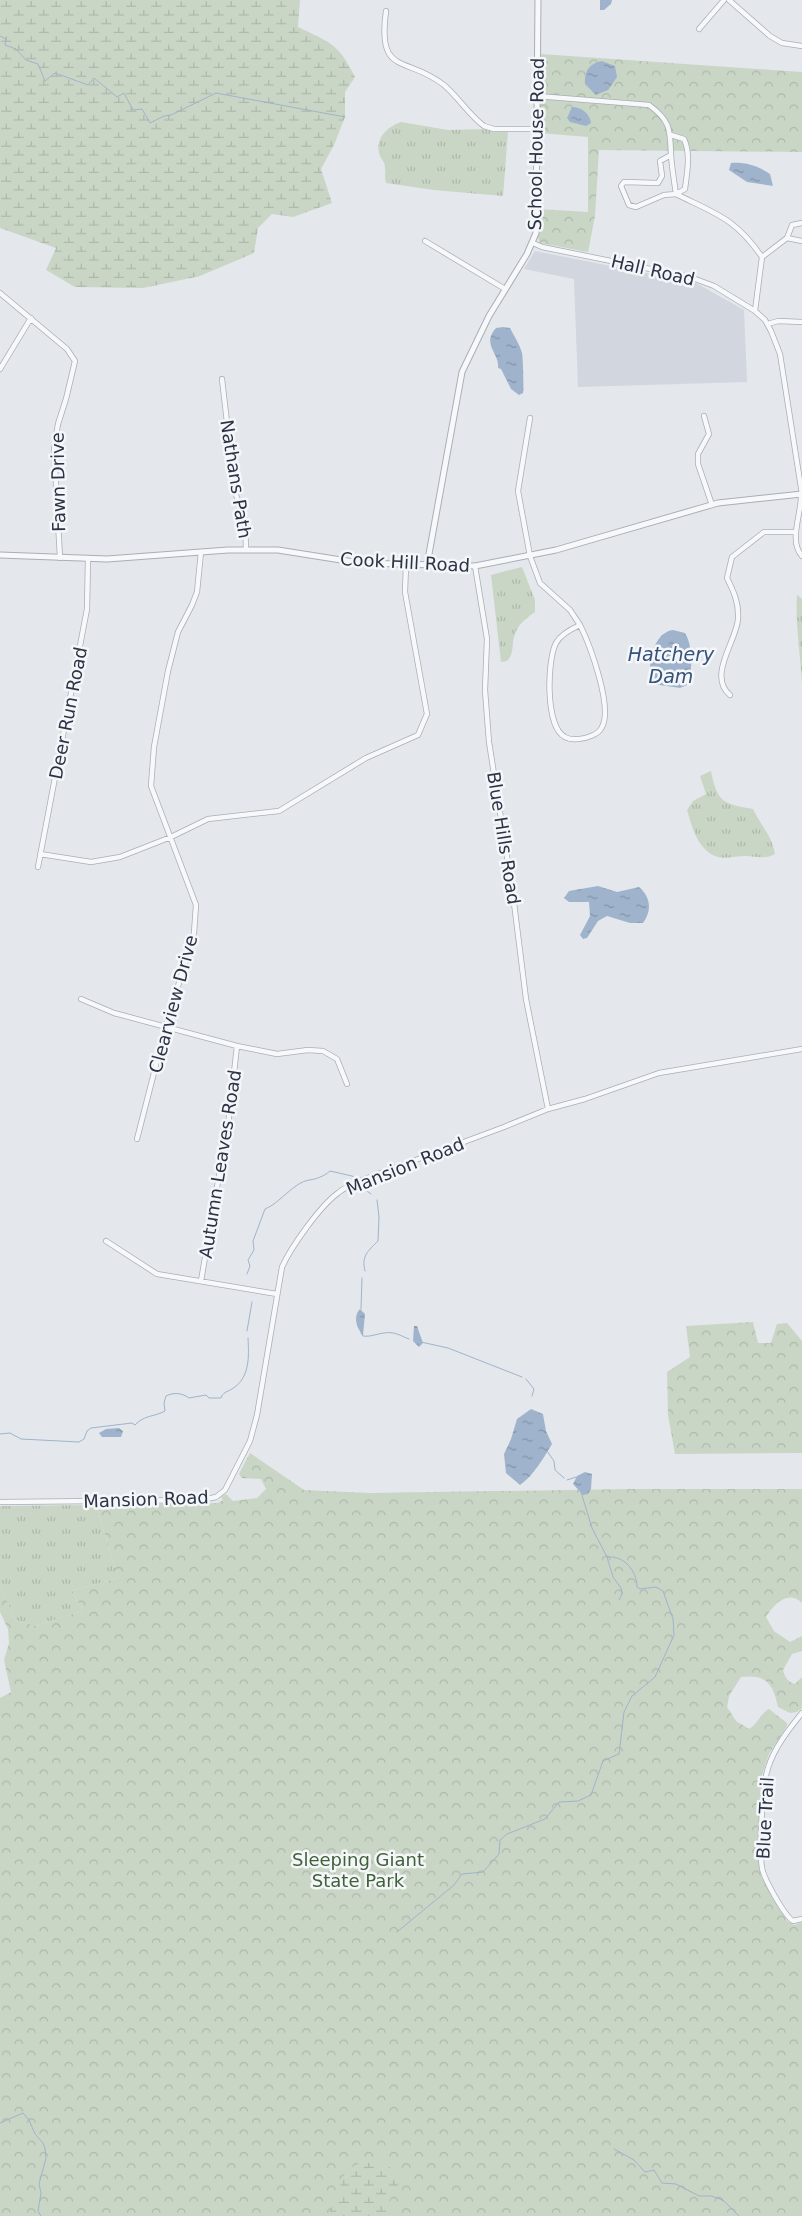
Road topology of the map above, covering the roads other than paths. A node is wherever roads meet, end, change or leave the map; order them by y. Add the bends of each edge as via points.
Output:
1 (538, 0) edge
2 (724, 0) edge
3 (729, 0) edge
4 (386, 11) dead end
5 (699, 29) dead end
6 (802, 46) edge
7 (537, 96) junction
8 (537, 129) junction
9 (671, 135) junction
10 (671, 155) junction
11 (676, 194) junction
12 (802, 223) edge
13 (787, 238) junction
14 (425, 241) dead end
15 (802, 241) edge
16 (533, 243) junction
17 (762, 257) junction
18 (505, 289) junction
19 (0, 293) edge
20 (755, 311) junction
21 (31, 318) junction
22 (802, 322) edge
23 (768, 324) junction
24 (0, 369) edge
25 (222, 379) dead end
26 (704, 416) dead end
27 (530, 418) dead end
28 (802, 494) edge
29 (712, 504) junction
30 (796, 532) junction
31 (246, 550) junction
32 (201, 552) junction
33 (0, 555) edge
34 (530, 556) junction
35 (802, 556) edge
36 (60, 558) junction
37 (88, 559) junction
38 (406, 564) junction
39 (427, 565) junction
40 (475, 566) junction
41 (580, 625) junction
42 (730, 695) dead end
43 (171, 837) junction
44 (40, 854) junction
45 (38, 866) dead end
46 (81, 999) dead end
47 (166, 1026) junction
48 (237, 1046) junction
49 (802, 1049) edge
50 (347, 1084) dead end
51 (548, 1109) junction
52 (137, 1139) dead end
53 (106, 1241) dead end
54 (201, 1281) junction
55 (276, 1294) junction
56 (0, 1502) edge
57 (802, 1713) edge
58 (802, 1919) edge

1 - 7 street, School House Road
2 - 5 street
3 - 6 street via 770,36 782,43
4 - 8 street via 383,35 392,58 442,84 484,126
7 - 8 street, School House Road
7 - 9 street via 649,105 668,123
8 - 16 street, School House Road via 537,218
9 - 10 street
9 - 11 street via 684,139 688,166 685,189
10 - 11 street
10 - 11 street via 660,161 662,176 658,183 629,181 621,186 629,205 636,207 664,195
11 - 17 street via 735,225
12 - 13 street via 792,225
13 - 15 street
13 - 17 street
14 - 18 street
16 - 18 street, School House Road
16 - 20 street, Hall Road via 690,277 714,286
17 - 20 street
18 - 39 street, School House Road via 462,372
19 - 21 street, Fawn Drive
20 - 23 street, Hall Road
21 - 24 street
21 - 36 street, Fawn Drive via 68,349 75,362 54,447
22 - 23 street
23 - 28 street, Hall Road via 780,354
25 - 31 street, Nathans Path via 235,492 244,520
26 - 29 street via 708,434 698,454 698,464
27 - 34 street via 518,491
28 - 29 street, Cook Hill Road
28 - 30 street, Hall Road
29 - 34 street, Cook Hill Road
30 - 35 street via 798,552
30 - 42 street via 764,532 732,558 727,578 737,598 738,620 725,655 722,674
31 - 32 street, Cook Hill Road
31 - 38 street, Cook Hill Road via 286,550 354,562
32 - 37 street, Cook Hill Road
32 - 43 street, Clearview Drive via 197,592 178,632 154,747 151,786
33 - 36 street, Cook Hill Road
34 - 40 street, Cook Hill Road
34 - 41 street via 540,583 570,610
36 - 37 street, Cook Hill Road
37 - 44 street, Deer Run Road via 86,617
38 - 39 street, Cook Hill Road
38 - 43 street via 405,592 427,714 418,735 366,758 279,811 208,819
39 - 40 street, Cook Hill Road
40 - 51 street, Blue Hills Road via 487,639 485,690 489,742 526,999
41 - 41 street via 604,693 604,718 598,733 574,739 558,732 554,723 550,681 557,642
43 - 44 street via 120,857 91,862
43 - 47 street, Clearview Drive via 196,904 194,933
44 - 45 street, Deer Run Road
46 - 47 street via 114,1013
47 - 48 street
47 - 52 street, Clearview Drive
48 - 50 street via 277,1054 323,1051 337,1059
48 - 54 street, Autumn Leaves Road via 230,1117
49 - 51 street, Mansion Road via 672,1070 585,1100
51 - 55 street, Mansion Road via 342,1189 323,1207 288,1256
53 - 54 street via 157,1274
54 - 55 street
55 - 56 street, Mansion Road via 253,1432 232,1479 218,1496 202,1500
57 - 58 street, Blue Trail via 768,1768 763,1810 763,1871 788,1918

